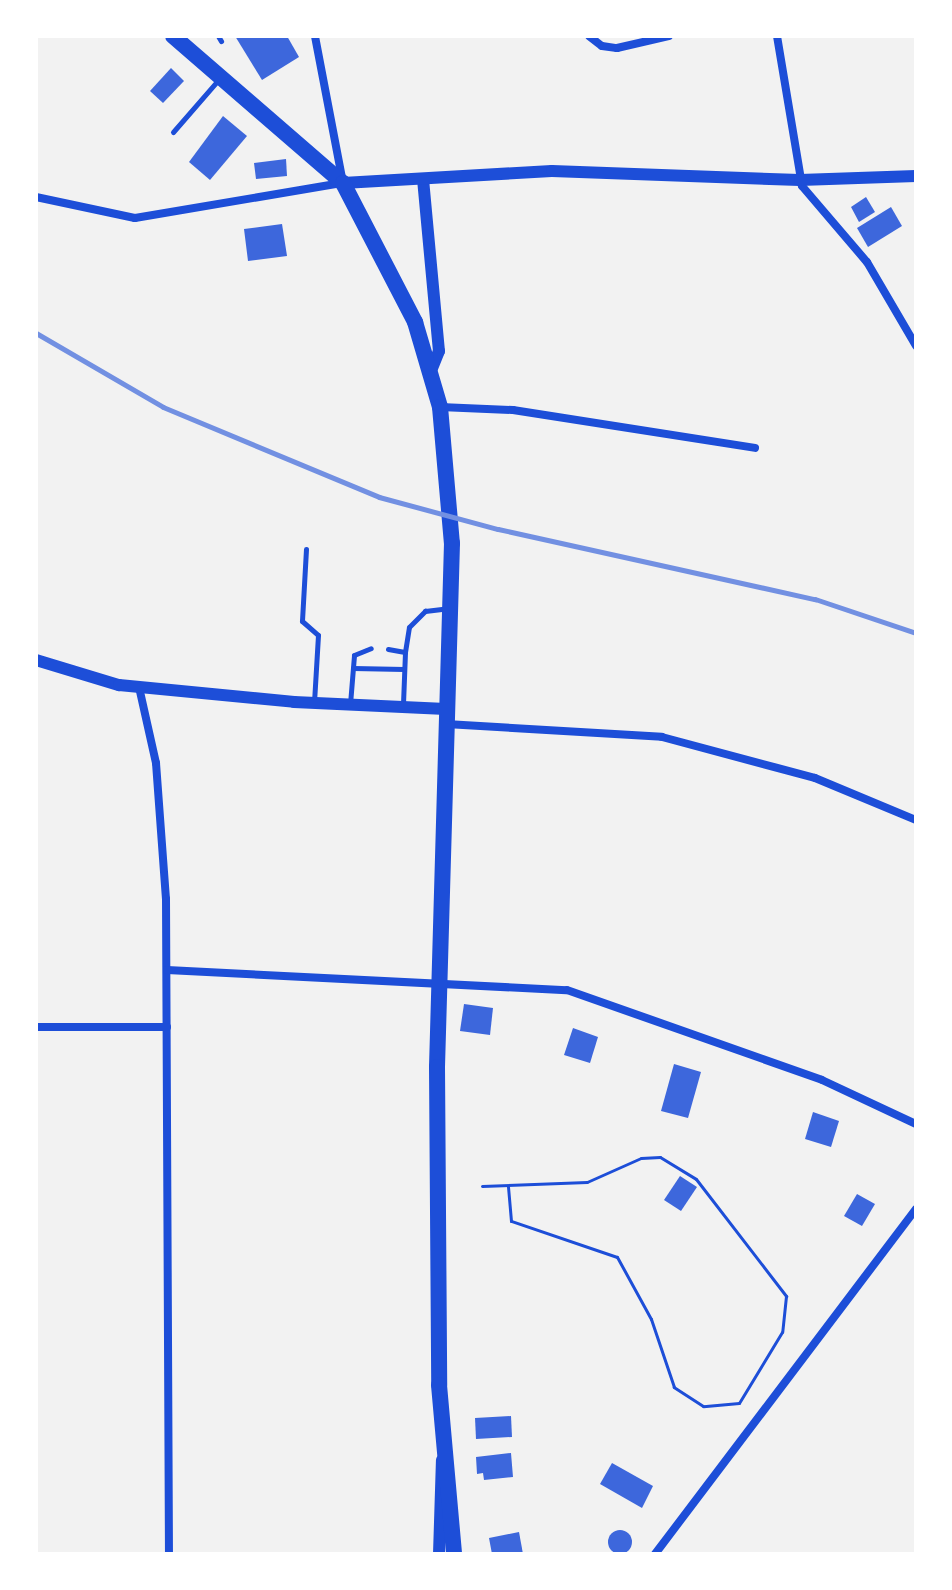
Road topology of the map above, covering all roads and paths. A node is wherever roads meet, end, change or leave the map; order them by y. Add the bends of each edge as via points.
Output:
1 (173, 36) edge
2 (315, 36) edge
3 (589, 36) edge
4 (669, 36) edge
5 (777, 36) edge
6 (219, 78) junction
7 (173, 132) dead end
8 (916, 176) edge
9 (423, 179) junction
10 (800, 180) junction
11 (343, 183) junction
12 (36, 197) edge
13 (916, 346) edge
14 (432, 368) junction
15 (440, 407) junction
16 (755, 448) dead end
17 (306, 549) dead end
18 (449, 608) junction
19 (371, 648) dead end
20 (388, 649) dead end
21 (405, 652) junction
22 (36, 660) edge
23 (353, 668) junction
24 (404, 669) junction
25 (139, 687) junction
26 (314, 703) junction
27 (350, 705) junction
28 (403, 707) junction
29 (445, 717) junction
30 (916, 820) edge
31 (167, 970) junction
32 (438, 983) junction
33 (36, 1027) edge
34 (167, 1027) junction
35 (916, 1124) edge
36 (482, 1186) dead end
37 (508, 1186) junction
38 (916, 1209) edge
39 (442, 1460) junction
40 (169, 1554) edge
41 (439, 1554) edge
42 (454, 1554) edge
43 (655, 1554) edge

1 - 6 main road
2 - 11 street
3 - 4 street via 602,46 617,48
5 - 10 street
6 - 7 lane
6 - 11 main road
8 - 10 street
9 - 10 street via 633,171
9 - 11 street
9 - 14 street via 439,351
10 - 13 street via 867,262
11 - 12 street via 135,218
11 - 14 main road via 415,322
14 - 15 main road
15 - 16 street via 513,410
15 - 18 main road via 450,497
17 - 26 lane via 302,621 318,635
18 - 21 lane via 425,611 409,627
18 - 29 main road
19 - 23 lane via 354,655
20 - 21 lane
21 - 24 lane
22 - 25 street
23 - 24 lane
23 - 27 lane
24 - 28 lane
25 - 26 street
25 - 31 street via 160,806
26 - 27 street
27 - 28 street
28 - 29 street
29 - 30 street via 662,737 815,778
29 - 32 main road
31 - 32 street
31 - 34 street
32 - 35 street via 581,994 822,1080
32 - 39 main road
33 - 34 street
34 - 40 street
36 - 37 path
37 - 37 path via 600,1180 641,1158 660,1157 696,1179 786,1296 782,1332 739,1403 703,1406 674,1387 651,1319 617,1257 511,1221
38 - 43 street
39 - 41 street
39 - 42 main road

